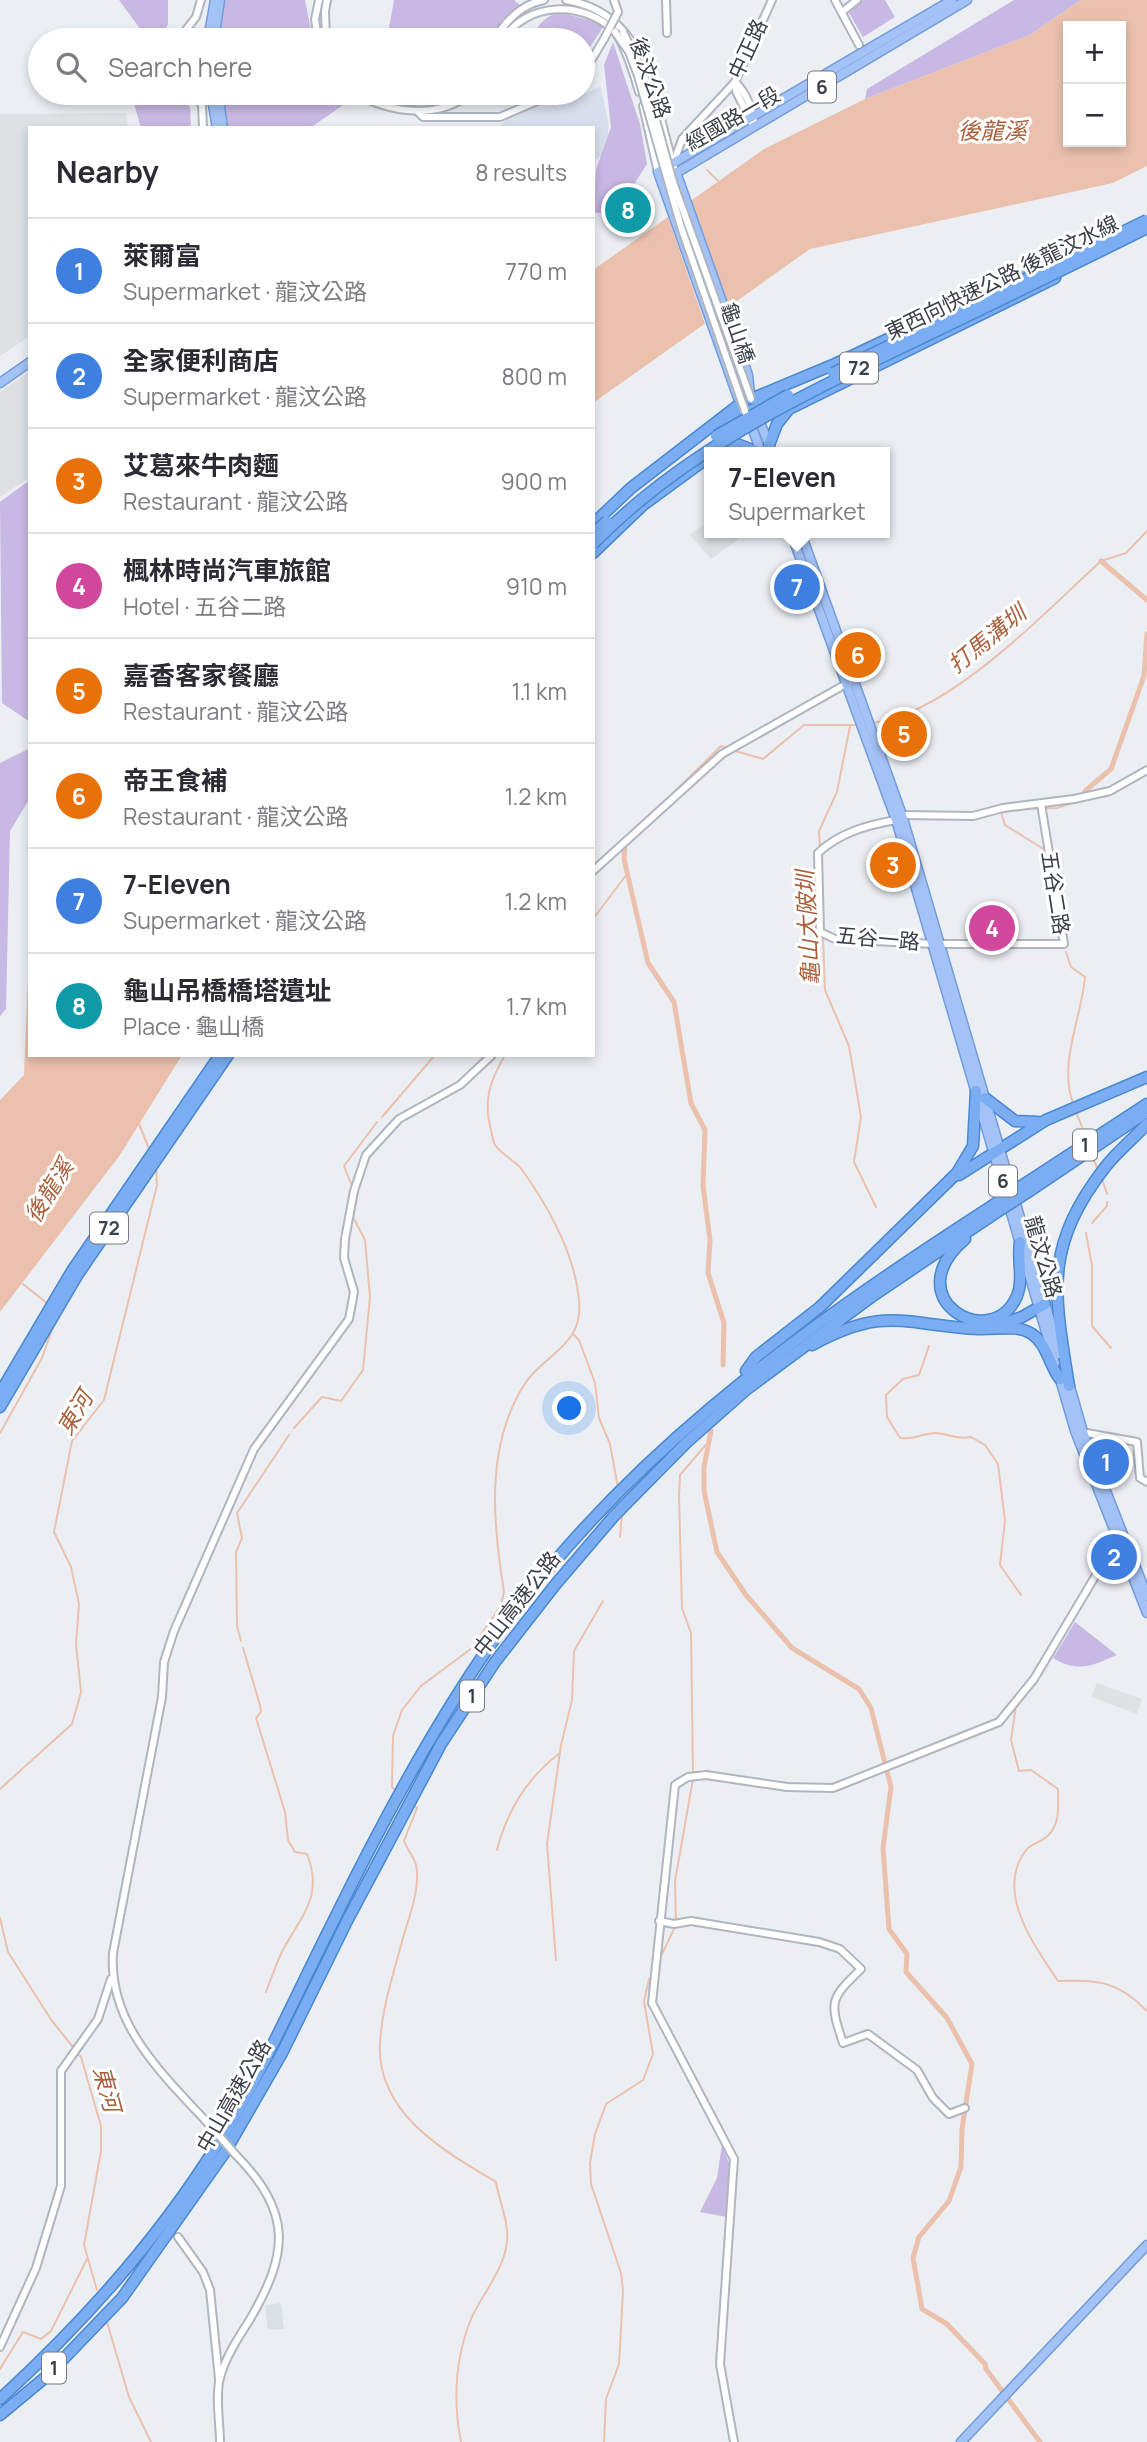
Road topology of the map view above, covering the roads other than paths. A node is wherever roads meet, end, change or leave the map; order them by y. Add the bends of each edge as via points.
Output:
1 (201, 0) edge
2 (215, 0) edge
3 (220, 0) edge
4 (319, 0) edge
5 (327, 0) edge
6 (544, 0) edge
7 (566, 0) edge
8 (614, 0) edge
9 (666, 0) edge
10 (772, 0) edge
11 (835, 0) edge
12 (858, 0) edge
13 (952, 0) edge
14 (967, 0) edge
15 (530, 2) edge
16 (842, 12) junction
17 (533, 13) junction
18 (187, 28) edge
19 (210, 28) edge
20 (216, 28) edge
21 (316, 28) edge
22 (326, 28) edge
23 (504, 28) edge
24 (513, 28) edge
25 (619, 32) junction
26 (667, 33) dead end
27 (859, 45) dead end
28 (595, 54) edge
29 (734, 82) junction
30 (202, 105) edge
31 (213, 105) edge
32 (220, 105) edge
33 (389, 105) edge
34 (416, 105) edge
35 (451, 105) edge
36 (528, 105) edge
37 (417, 111) junction
38 (752, 121) junction
39 (202, 126) edge
40 (217, 126) edge
41 (223, 126) edge
42 (675, 168) junction
43 (658, 172) junction
44 (661, 182) junction
45 (1147, 220) edge
46 (1147, 228) edge
47 (1097, 245) junction
48 (1086, 259) junction
49 (28, 361) edge
50 (0, 380) edge
51 (740, 404) junction
52 (789, 409) junction
53 (752, 412) junction
54 (710, 428) junction
55 (712, 447) edge
56 (720, 447) edge
57 (724, 447) edge
58 (753, 447) edge
59 (764, 447) edge
60 (766, 447) edge
61 (704, 452) edge
62 (704, 460) edge
63 (595, 522) edge
64 (595, 532) edge
65 (793, 538) edge
66 (803, 538) edge
67 (595, 542) edge
68 (595, 551) edge
69 (849, 682) junction
70 (1147, 770) edge
71 (1042, 808) junction
72 (899, 817) junction
73 (595, 869) edge
74 (937, 944) junction
75 (219, 1057) edge
76 (227, 1057) edge
77 (490, 1057) edge
78 (1147, 1077) edge
79 (981, 1094) junction
80 (1147, 1104) edge
81 (1147, 1112) edge
82 (1046, 1121) junction
83 (1147, 1124) edge
84 (998, 1149) junction
85 (940, 1189) junction
86 (1026, 1189) junction
87 (994, 1209) junction
88 (977, 1225) junction
89 (1020, 1242) junction
90 (1042, 1306) junction
91 (982, 1329) junction
92 (780, 1362) junction
93 (1060, 1379) junction
94 (738, 1383) junction
95 (1069, 1385) junction
96 (0, 1393) edge
97 (1070, 1400) junction
98 (0, 1407) edge
99 (1079, 1431) junction
100 (1147, 1482) edge
101 (1120, 1536) junction
102 (1147, 1596) edge
103 (1147, 1613) edge
104 (659, 1921) junction
105 (111, 1978) junction
106 (965, 2108) dead end
107 (178, 2237) dead end
108 (1147, 2245) edge
109 (0, 2347) edge
110 (219, 2379) junction
111 (0, 2399) edge
112 (0, 2415) edge
113 (220, 2442) edge
114 (734, 2442) edge
115 (961, 2442) edge

1 - 18 street
2 - 19 main road
3 - 20 main road
4 - 21 street
5 - 22 street
6 - 15 street
7 - 25 street, 後汶公路 via 600,11
8 - 28 street, bridge via 618,12
9 - 26 street
10 - 29 street, 中正路
11 - 16 street
12 - 16 street
13 - 38 main road, 經國路一段 / 6
14 - 38 main road, 經國路一段 / 6
15 - 17 street
15 - 23 street
16 - 27 street
17 - 24 street
17 - 25 street, 後汶公路 via 568,8 597,17
25 - 42 street, 後汶公路 via 634,41 652,84
25 - 43 street, 後汶公路 via 638,87
25 - 53 street, 龜山橋, bridge via 638,76 681,227
25 - 53 street, 龜山橋, bridge via 643,72 673,182
29 - 38 street via 741,88
29 - 42 street, 中正路 via 682,139
30 - 39 street
31 - 40 main road
32 - 41 main road
33 - 37 street
34 - 37 street
35 - 37 street
36 - 37 street via 500,117 423,117
38 - 42 main road, 經國路一段 / 6
42 - 43 main road, 經國路一段 / 6
42 - 44 main road, 經國路一段 / 6
42 - 53 main road, 龜山橋, bridge via 748,375
43 - 44 main road, 後汶公路
44 - 51 main road, 龜山橋, bridge
45 - 47 highway, 東西向快速公路 後龍汶水線 / 72, bridge
46 - 48 highway, 東西向快速公路 後龍汶水線 / 72, bridge
47 - 53 highway via 1020,275 778,388
47 - 64 highway, 東西向快速公路 後龍汶水線 / 72, bridge via 740,420 655,478
48 - 52 highway via 984,315
48 - 55 highway, 東西向快速公路 後龍汶水線 / 72, bridge via 786,404
49 - 50 main road
51 - 53 main road, 龜山橋, bridge
51 - 54 highway
52 - 53 highway
52 - 60 highway
53 - 54 highway
53 - 56 highway
53 - 59 main road
54 - 63 highway via 631,488
57 - 58 highway via 737,443
61 - 67 highway, 東西向快速公路 後龍汶水線 / 72, bridge via 658,483
62 - 68 highway, bridge via 643,505
65 - 69 main road, 6
66 - 69 main road, 6
69 - 72 main road, 龍汶公路 / 6
69 - 73 street via 722,754
70 - 71 street via 1110,791
71 - 72 street via 1003,808 973,817
71 - 74 street, 五谷二路 via 1064,944
72 - 74 main road, 龍汶公路 / 6
72 - 74 street, 五谷一路 via 846,833 818,853 820,932 835,939
74 - 79 main road, 龍汶公路 / 6
75 - 96 highway, 72 via 72,1271
76 - 98 highway, 72 via 78,1274
77 - 105 street via 460,1085 399,1119 366,1154 345,1240 344,1258 354,1292 349,1319 254,1449 164,1662 162,1698
78 - 82 highway
79 - 82 highway via 1015,1121
79 - 84 main road, 龍汶公路 / 6
79 - 85 highway via 973,1146 963,1165
80 - 86 highway, 中山高速公路 / 1
81 - 86 highway, 中山高速公路 / 1
82 - 84 highway
83 - 95 highway via 1107,1164 1081,1201 1059,1251 1055,1286
84 - 85 highway
84 - 89 main road, 龍汶公路 / 6
84 - 90 main road, 龍汶公路 / 6
85 - 94 highway via 820,1307 756,1357
86 - 87 highway, 中山高速公路 / 1, bridge
87 - 88 highway, 中山高速公路 / 1
87 - 94 highway, 中山高速公路 / 1 via 865,1288
88 - 89 highway via 950,1252 939,1277 945,1301 965,1318 986,1320 1003,1314 1013,1304 1019,1289
88 - 92 highway, 中山高速公路 / 1
89 - 90 main road, 龍汶公路 / 6
90 - 91 highway
90 - 93 main road, 龍汶公路 / 6
90 - 95 main road, 龍汶公路 / 6
91 - 92 highway via 918,1320 876,1320 851,1326
91 - 93 highway via 1018,1328 1036,1336
92 - 112 highway, 中山高速公路 / 1 via 685,1443 614,1516 495,1662 419,1783 250,2110 200,2190 122,2298 47,2376
93 - 97 main road, 龍汶公路 / 6
94 - 111 highway, 中山高速公路 / 1 via 637,1473 541,1579 483,1656 405,1783 269,2053 220,2139 163,2223 100,2300
95 - 97 main road, 龍汶公路 / 6
97 - 99 main road, 龍汶公路 / 6
99 - 100 street via 1136,1442 1140,1478
99 - 101 main road, 龍汶公路 / 6
101 - 102 main road, 龍汶公路 / 6
101 - 103 main road, 龍汶公路 / 6
101 - 104 street via 1034,1679 999,1722 833,1788 693,1776 675,1784
104 - 106 street via 746,1929 840,1949 860,1969 836,1993 834,2013 843,2043 868,2034 917,2070 933,2098 949,2114
104 - 114 street via 652,1994 656,2014 734,2159 720,2364
105 - 109 street via 98,2020 61,2071 61,2186 36,2268
105 - 110 street, bridge via 133,2036 256,2175 270,2198 278,2225 280,2249 267,2291
107 - 110 street via 210,2290
108 - 115 main road
110 - 113 street

